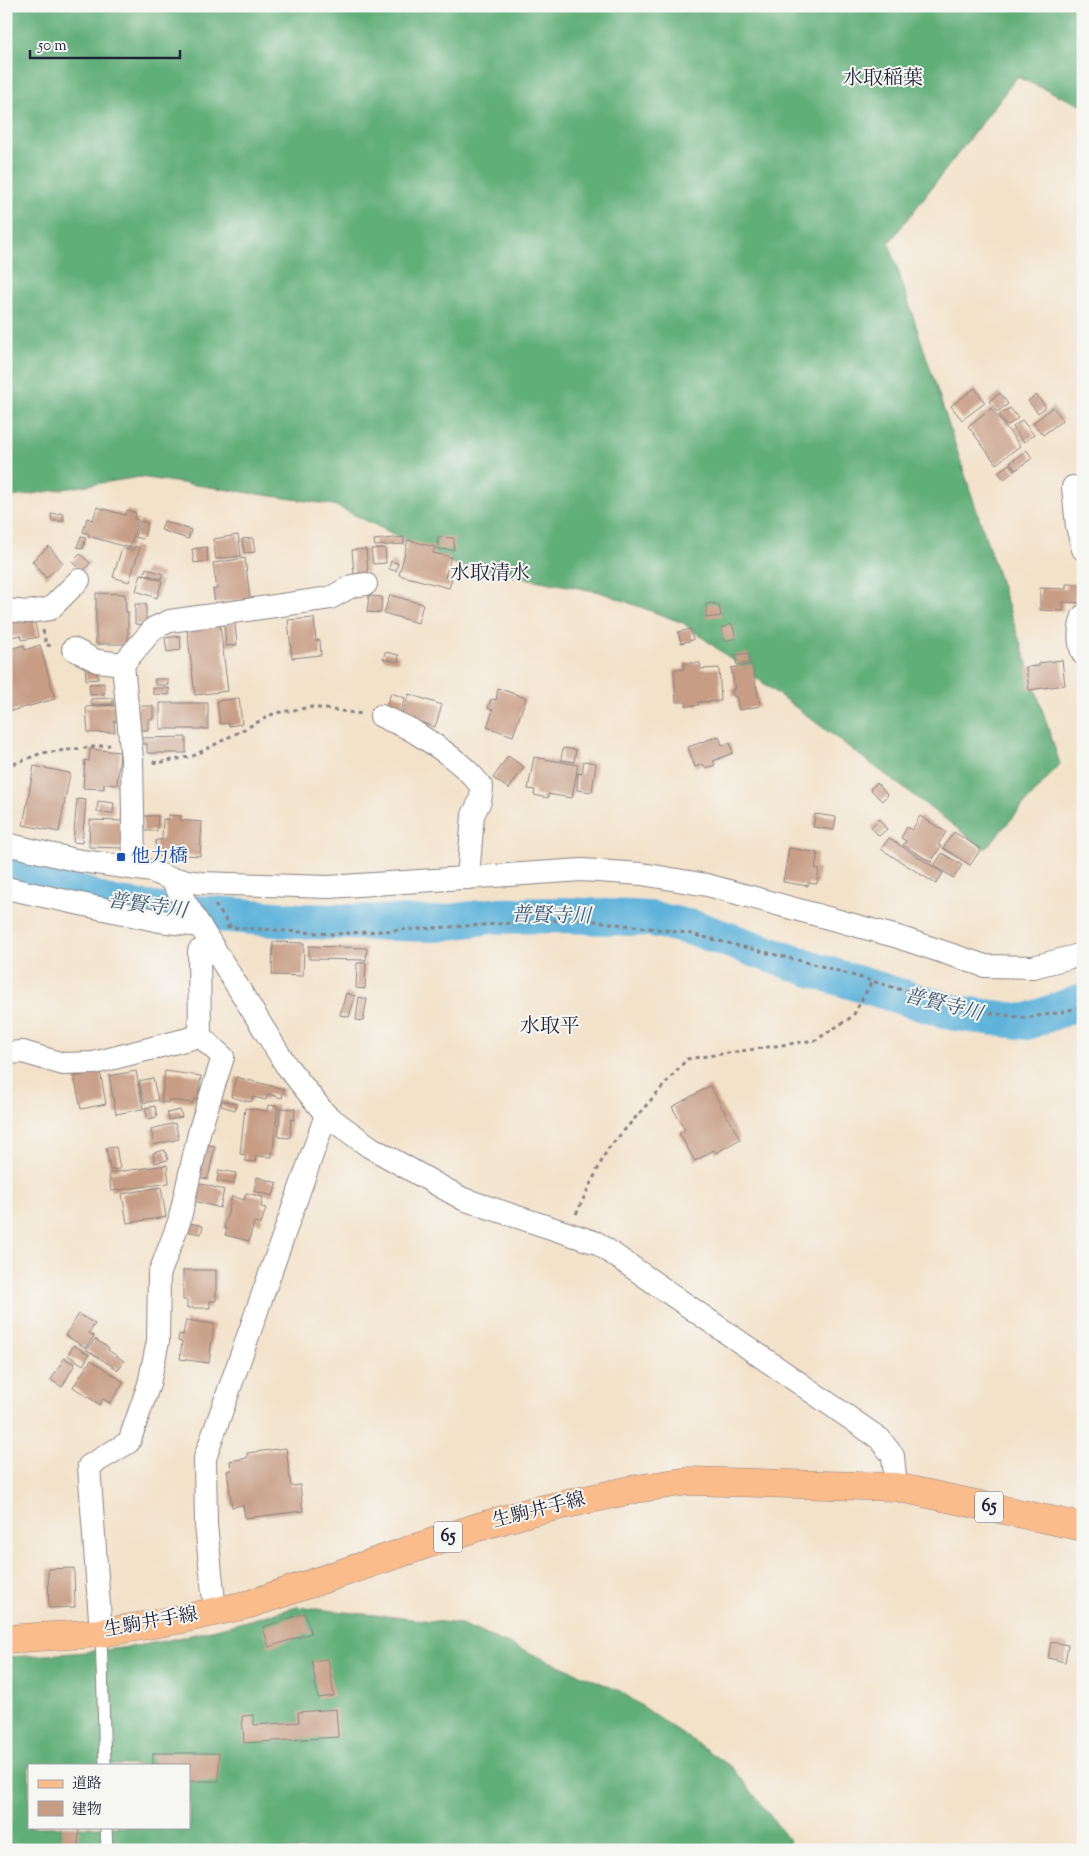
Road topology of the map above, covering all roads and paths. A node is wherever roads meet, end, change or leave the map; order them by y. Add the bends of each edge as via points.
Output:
1 (1073, 487) dead end
2 (1083, 549) edge
3 (79, 580) dead end
4 (366, 584) dead end
5 (6, 610) edge
6 (38, 610) junction
7 (1083, 616) edge
8 (72, 649) joint
9 (1083, 654) edge
10 (123, 664) junction
11 (381, 716) joint
12 (132, 759) junction
13 (6, 767) edge
14 (6, 844) edge
15 (134, 868) junction
16 (468, 878) junction
17 (6, 888) edge
18 (177, 888) junction
19 (198, 922) junction
20 (214, 948) junction
21 (1083, 954) edge
22 (872, 981) junction
23 (1083, 1006) edge
24 (200, 1036) junction
25 (6, 1053) edge
26 (326, 1116) junction
27 (568, 1233) junction
28 (896, 1487) junction
29 (1083, 1527) edge
30 (215, 1611) junction
31 (101, 1633) junction
32 (6, 1639) edge
33 (105, 1764) edge
34 (106, 1828) edge
35 (107, 1850) edge

1 - 2 street
3 - 6 street via 50,609
4 - 10 street via 352,586 330,598 170,621 154,628
5 - 6 street
6 - 8 path via 46,645
7 - 9 street via 1080,647
8 - 10 street via 97,661
10 - 12 street
11 - 12 path via 312,707 275,713 193,756 157,763
11 - 16 street via 416,732 456,762 482,788 473,816
12 - 13 path via 114,744 42,753
12 - 15 street
14 - 15 street via 75,860
15 - 18 street via 152,871
16 - 18 street via 329,887 201,883
16 - 21 street via 582,870 642,874 707,885 898,937 985,966 1032,967
17 - 19 street via 160,921
18 - 19 street
19 - 20 street
19 - 22 path via 334,934 580,919 687,933
20 - 24 street via 199,951
20 - 26 street via 286,1065
22 - 23 path via 970,1010 1024,1018
22 - 27 path via 853,1016 816,1040 687,1059 607,1150
24 - 25 street via 94,1063 63,1064 23,1052
24 - 31 street via 223,1057 200,1128 179,1222 159,1274 158,1340 149,1384 129,1442 89,1466
26 - 27 street via 370,1147 463,1199
26 - 30 street via 205,1458 206,1525
27 - 28 street via 597,1243 880,1438 893,1456
28 - 29 main road, 生駒井手線 / 65
28 - 30 main road, 生駒井手線 / 65 via 689,1480 636,1489 530,1512 250,1604
30 - 31 main road, 生駒井手線 / 65
31 - 32 main road, 生駒井手線 / 65
31 - 33 lane
34 - 35 lane

